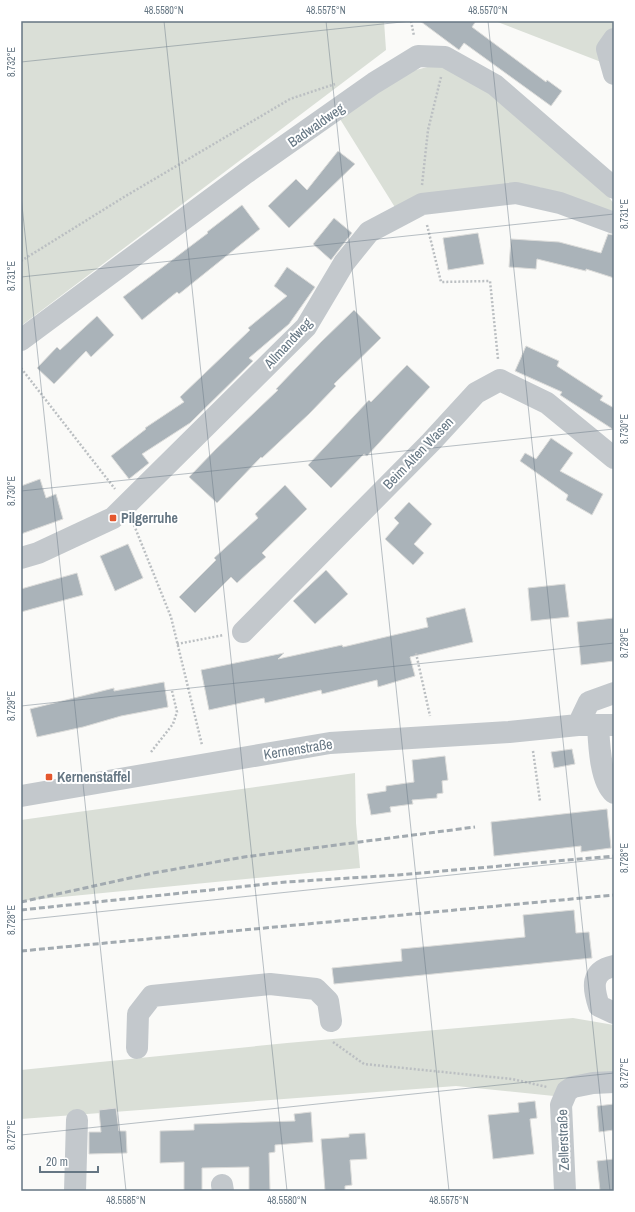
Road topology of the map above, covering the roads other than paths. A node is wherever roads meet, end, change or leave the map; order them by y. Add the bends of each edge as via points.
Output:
1 (612, 21) edge
2 (614, 34) edge
3 (614, 39) edge
4 (614, 74) edge
5 (614, 188) edge
6 (614, 223) edge
7 (21, 340) edge
8 (614, 458) edge
9 (21, 558) edge
10 (243, 632) road end
11 (614, 693) edge
12 (597, 725) edge
13 (614, 793) edge
14 (21, 796) edge
15 (614, 966) edge
16 (614, 1013) edge
17 (330, 1029) road end
18 (137, 1048) dead end
19 (614, 1082) edge
20 (77, 1120) dead end
21 (75, 1191) edge
22 (565, 1191) edge

1 - 2 street
3 - 4 street via 607,49
5 - 7 street, Badwaldweg via 494,85 446,58 418,56 374,83 246,173
6 - 9 street, Allmandweg via 560,203 516,193 422,204 369,232 344,263 306,327 113,518 38,553
8 - 10 street, Beim Alten Wasen via 547,403 500,380 476,393
11 - 12 street via 589,702
12 - 13 street via 600,755 608,788
12 - 14 street, Kernenstraße via 330,742
15 - 16 street via 605,968 598,974 593,988 598,1006
17 - 18 street via 328,1001 316,989 270,984 152,996 138,1014
19 - 22 street, Zellerstraße via 581,1085 567,1091 561,1105
20 - 21 street

